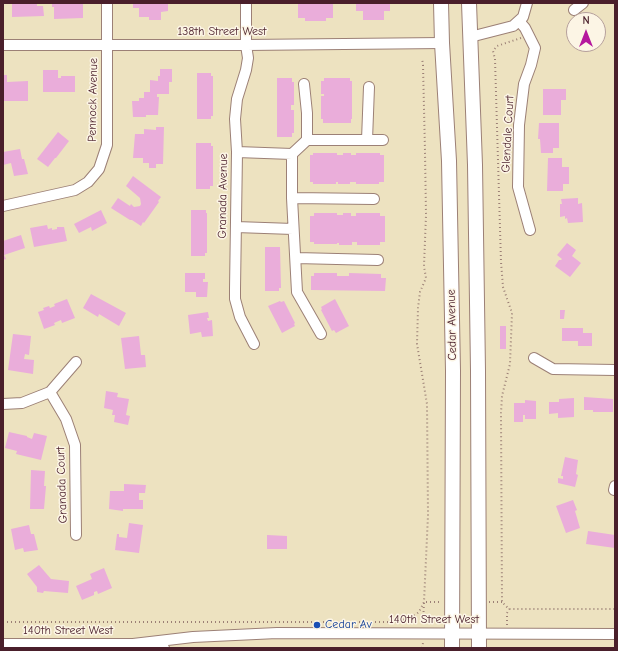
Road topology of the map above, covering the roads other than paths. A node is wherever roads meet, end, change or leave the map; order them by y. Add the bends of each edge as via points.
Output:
1 (107, 3) edge
2 (246, 3) edge
3 (441, 3) edge
4 (469, 3) edge
5 (527, 3) edge
6 (583, 3) edge
7 (574, 10) dead end
8 (516, 24) junction
9 (470, 36) junction
10 (442, 43) junction
11 (3, 44) edge
12 (107, 45) junction
13 (246, 45) junction
14 (304, 84) dead end
15 (369, 87) dead end
16 (307, 140) junction
17 (366, 140) junction
18 (383, 140) dead end
19 (237, 152) junction
20 (292, 154) junction
21 (292, 198) junction
22 (374, 199) dead end
23 (3, 206) edge
24 (236, 227) junction
25 (293, 229) junction
26 (530, 230) dead end
27 (296, 258) junction
28 (378, 260) dead end
29 (321, 334) dead end
30 (254, 344) dead end
31 (534, 358) dead end
32 (76, 362) dead end
33 (615, 370) edge
34 (50, 392) junction
35 (3, 404) edge
36 (76, 535) dead end
37 (452, 633) junction
38 (479, 633) junction
39 (615, 634) edge
40 (3, 644) edge
41 (133, 644) junction
42 (164, 648) edge
43 (452, 648) edge
44 (479, 648) edge

1 - 12 street, Pennock Avenue
2 - 13 street, Granada Avenue
3 - 10 highway, Cedar Avenue
4 - 9 highway, Cedar Avenue
5 - 8 street via 523,18
6 - 7 street
8 - 9 street
8 - 26 street, Glendale Court via 525,28 535,48 524,84 519,125 518,188
9 - 38 highway, Cedar Avenue via 478,371
10 - 13 street, 138th Street West
10 - 37 highway, Cedar Avenue via 449,161 453,371
11 - 12 street, 138th Street West
12 - 13 street, 138th Street West
12 - 23 street, Pennock Avenue via 107,145 99,169 88,182 75,190
13 - 19 street, Granada Avenue via 248,58 236,109
14 - 16 street
15 - 17 street
16 - 17 street
16 - 20 street
17 - 18 street
19 - 20 street
19 - 24 street, Granada Avenue
20 - 21 street
21 - 22 street
21 - 25 street
24 - 25 street
24 - 30 street, Granada Avenue via 236,299 240,317
25 - 27 street
27 - 28 street
27 - 29 street via 297,292
31 - 33 street via 553,369
32 - 34 street
34 - 35 street via 22,403
34 - 36 street, Granada Court via 66,419 75,445
37 - 38 street, 140th Street West
37 - 41 street, 140th Street West via 277,633 193,637
37 - 43 highway, Cedar Avenue
38 - 39 street, 140th Street West
38 - 44 highway, Cedar Avenue
40 - 41 street, 140th Street West
41 - 42 street, 140th Street West

